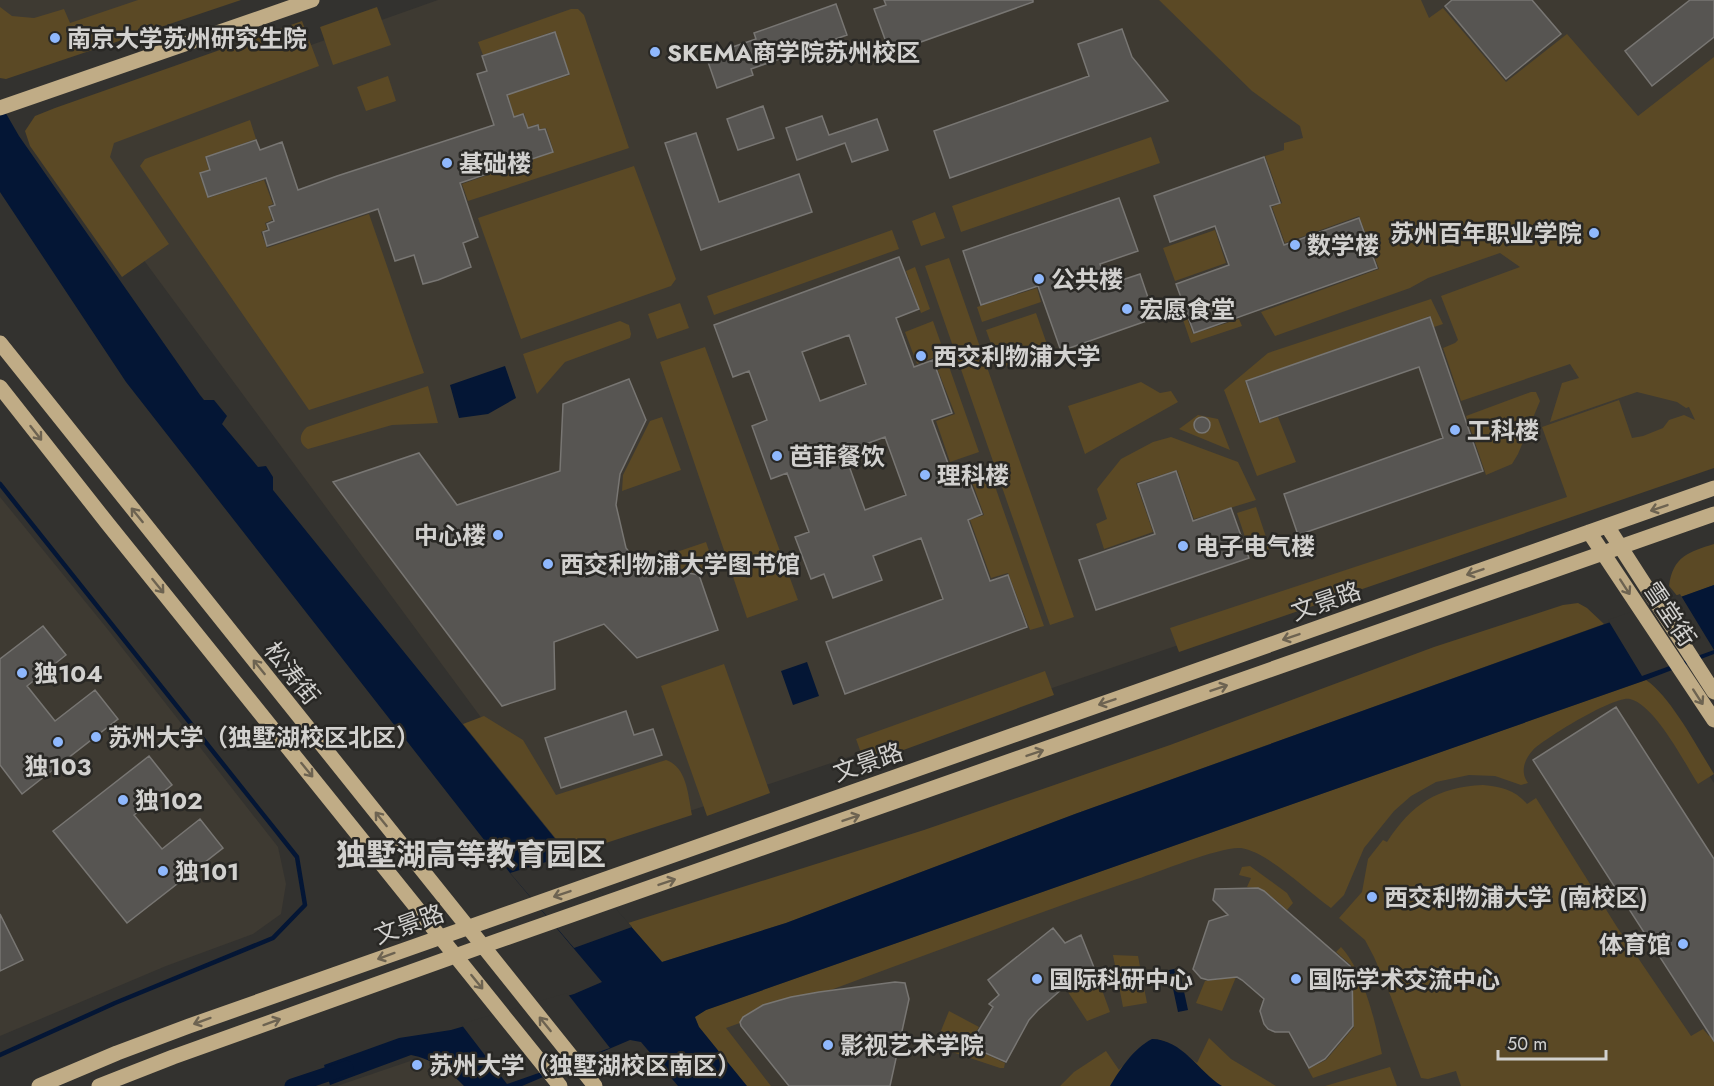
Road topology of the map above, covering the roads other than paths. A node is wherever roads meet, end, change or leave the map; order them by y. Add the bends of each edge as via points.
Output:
1 (312, 0) edge
2 (0, 108) edge
3 (0, 343) edge
4 (0, 387) edge
5 (1714, 488) edge
6 (1714, 514) edge
7 (1607, 526) junction
8 (1589, 532) junction
9 (1620, 547) junction
10 (1603, 554) junction
11 (1714, 692) edge
12 (1714, 720) edge
13 (468, 927) junction
14 (441, 936) junction
15 (483, 946) junction
16 (456, 956) junction
17 (39, 1086) edge
18 (99, 1086) edge
19 (560, 1086) edge
20 (595, 1086) edge

1 - 2 main road
13 -> 3 main road, 松涛街
4 -> 14 main road, 松涛街
5 -> 7 main road, 文景路
6 - 9 main road, 文景路
7 - 8 main road, 文景路
7 - 9 main road, 雪堂街
8 - 10 main road, 雪堂街
8 -> 13 main road, 文景路
9 - 10 main road, 文景路
9 - 11 main road, 雪堂街
10 -> 12 main road, 雪堂街
15 -> 10 main road, 文景路
13 - 14 main road, 文景路
13 - 15 main road, 松涛街
14 - 16 main road, 松涛街
14 -> 17 main road, 文景路 via 165,1035
15 - 16 main road, 文景路
20 -> 15 main road, 松涛街
18 -> 16 main road, 文景路
16 -> 19 main road, 松涛街

